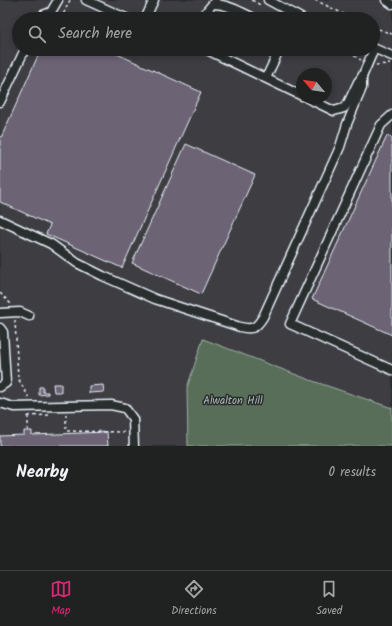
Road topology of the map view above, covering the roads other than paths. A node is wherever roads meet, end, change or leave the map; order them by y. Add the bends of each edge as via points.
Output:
1 (58, 0) edge
2 (86, 0) edge
3 (154, 0) edge
4 (268, 0) edge
5 (386, 0) edge
6 (214, 2) edge
7 (280, 3) edge
8 (392, 4) edge
9 (51, 12) edge
10 (113, 12) edge
11 (148, 12) edge
12 (206, 12) edge
13 (241, 12) edge
14 (293, 12) edge
15 (380, 51) edge
16 (22, 56) edge
17 (220, 56) edge
18 (277, 56) edge
19 (371, 56) edge
20 (392, 56) edge
21 (362, 77) junction
22 (266, 78) junction
23 (296, 93) edge
24 (0, 102) edge
25 (319, 104) edge
26 (352, 110) junction
27 (334, 111) junction
28 (392, 115) edge
29 (0, 220) edge
30 (0, 313) edge
31 (29, 316) dead end
32 (0, 328) edge
33 (392, 370) edge
34 (0, 387) edge
35 (0, 403) edge
36 (134, 446) edge

1 - 9 street
2 - 10 street
3 - 11 street
4 - 7 street
5 - 8 street
6 - 12 street
6 - 13 street
7 - 14 street
15 - 20 street
16 - 24 street
17 - 22 street
18 - 22 street
19 - 21 street
21 - 26 street via 362,88
21 - 27 street via 344,108
22 - 23 street
25 - 27 street
26 - 27 street via 343,115
26 - 29 street via 340,147 263,317 257,326 249,329 155,299 76,264 51,244
28 - 33 street via 381,125 290,324
30 - 31 street via 20,312
32 - 34 street via 3,332 6,383
35 - 36 street via 28,412 111,405 125,408 133,419

